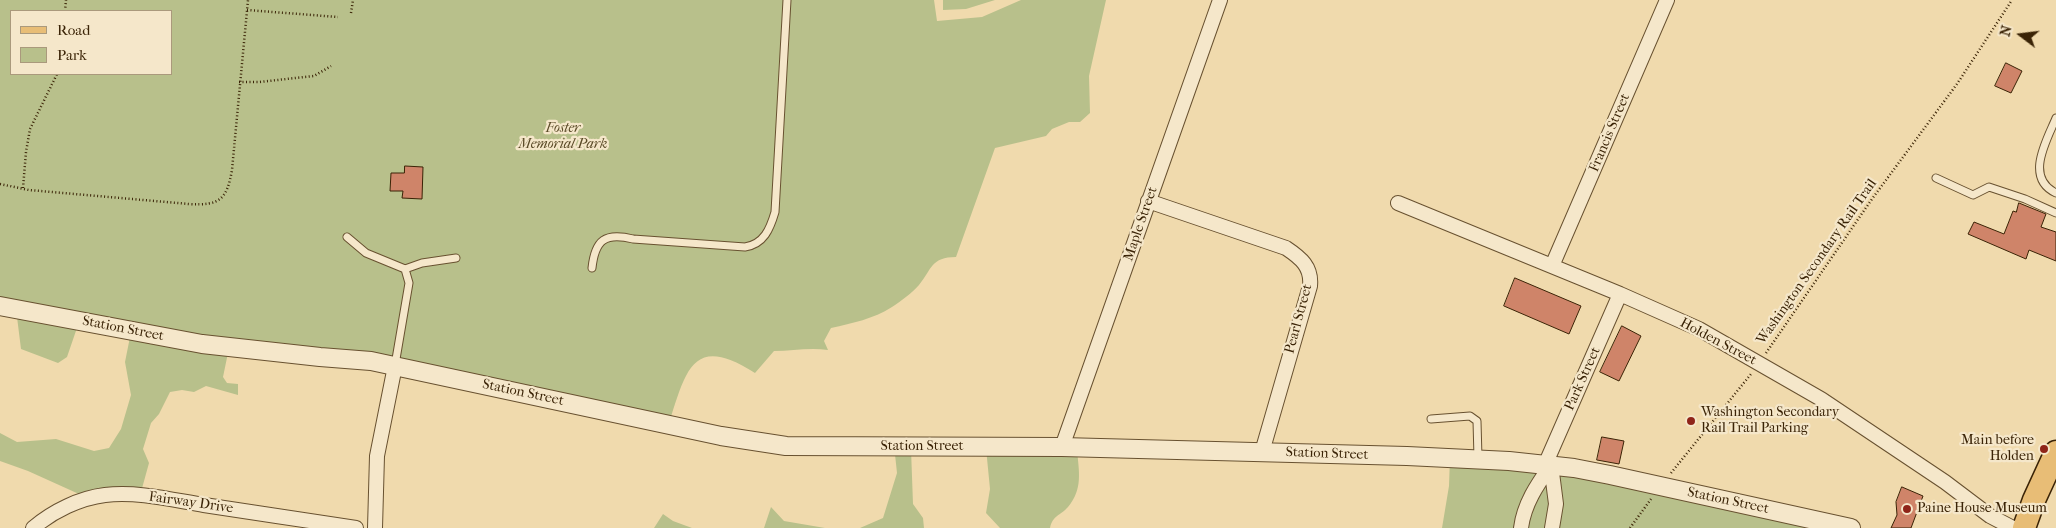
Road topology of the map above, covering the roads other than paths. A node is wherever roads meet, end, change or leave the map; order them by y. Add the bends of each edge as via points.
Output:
1 (787, 0) edge
2 (1220, 0) edge
3 (1667, 0) edge
4 (2056, 118) edge
5 (1936, 178) dead end
6 (2056, 193) edge
7 (1148, 201) junction
8 (1398, 203) dead end
9 (2056, 213) edge
10 (347, 237) dead end
11 (456, 258) dead end
12 (1552, 266) junction
13 (592, 268) dead end
14 (404, 269) junction
15 (1620, 294) junction
16 (0, 306) edge
17 (395, 366) junction
18 (1431, 418) dead end
19 (1062, 447) junction
20 (1262, 452) junction
21 (2056, 452) edge
22 (1478, 460) junction
23 (1548, 465) junction
24 (33, 528) edge
25 (356, 528) edge
26 (375, 528) edge
27 (1521, 528) edge
28 (1552, 528) edge
29 (1851, 528) edge
30 (2013, 528) edge
31 (2024, 528) edge

1 - 13 lane via 775,212 765,236 756,245 745,248 617,235 602,240 594,254
2 - 7 street, Maple Street
3 - 12 street, Francis Street
4 - 6 lane via 2039,160 2041,178
5 - 9 lane via 1973,195 1989,187
7 - 19 street, Maple Street
7 - 20 street, Pearl Street via 1286,248 1307,266 1310,286
8 - 12 street, Holden Street
10 - 14 lane via 366,253
11 - 14 lane
12 - 15 street, Holden Street
14 - 17 lane via 409,282
15 - 23 street, Park Street
15 - 30 street, Holden Street via 1699,329 1821,399 1990,516
16 - 17 street, Station Street via 202,344
17 - 19 street, Station Street via 721,436 786,446
17 - 26 street via 377,456
18 - 22 lane via 1474,418 1477,421
19 - 20 street, Station Street
20 - 22 street, Station Street
21 - 31 main road
22 - 23 street, Station Street
23 - 27 street via 1525,509
23 - 28 street via 1556,504
23 - 29 street, Station Street
24 - 25 street, Fairway Drive via 70,505 105,495 122,495

